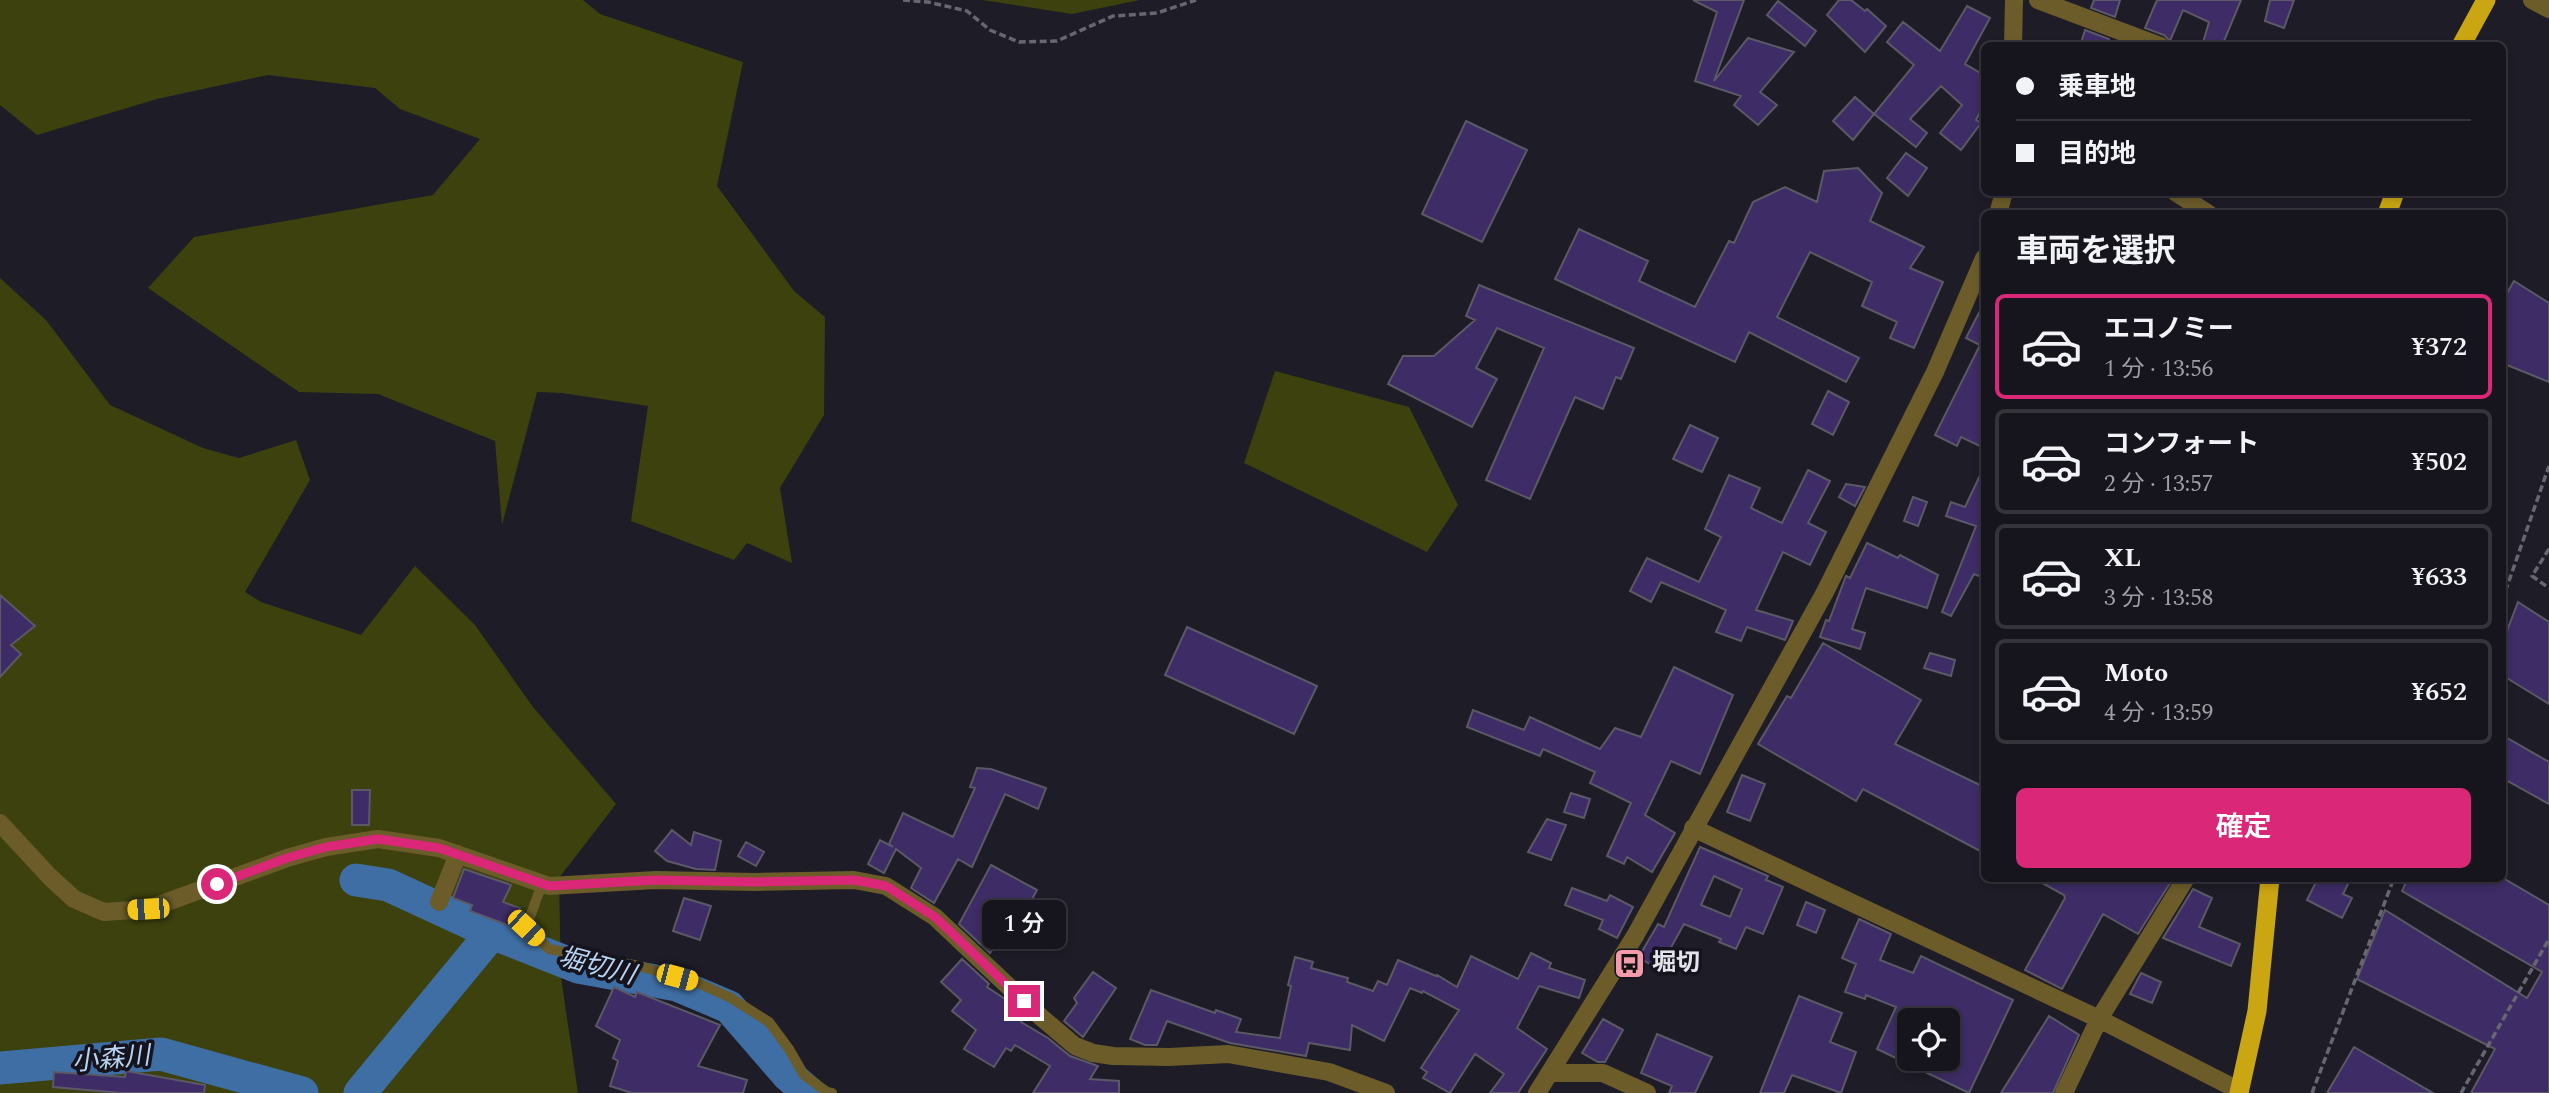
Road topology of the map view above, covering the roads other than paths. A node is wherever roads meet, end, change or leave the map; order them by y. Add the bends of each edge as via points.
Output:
1 (2014, 0) edge
2 (2038, 0) edge
3 (2486, 0) edge
4 (2532, 0) edge
5 (2549, 9) edge
6 (2013, 42) edge
7 (2149, 42) edge
8 (2463, 42) edge
9 (2181, 196) edge
10 (2203, 210) edge
11 (1981, 265) edge
12 (0, 822) edge
13 (1693, 828) junction
14 (458, 854) junction
15 (2184, 882) edge
16 (2270, 882) edge
17 (542, 884) junction
18 (439, 902) dead end
19 (2099, 1019) junction
20 (1551, 1073) junction
21 (2240, 1092) edge
22 (832, 1093) edge
23 (1386, 1093) edge
24 (1537, 1093) edge
25 (1647, 1093) edge
26 (2064, 1093) edge

1 - 6 street
2 - 7 street
3 - 8 highway
4 - 5 street
9 - 10 street
11 - 13 street via 1935,372 1825,592
12 - 14 street via 74,899 104,912 148,909 287,858 353,842 394,840
13 - 19 street
13 - 20 street via 1635,936
14 - 17 street
14 - 18 street
15 - 19 street
16 - 21 highway via 2257,1011
17 - 22 lane via 526,928 549,949 639,966 696,982 731,998 769,1022 804,1075
17 - 23 street via 854,880 886,886 935,917 1042,1018 1075,1045 1093,1053 1169,1058 1228,1054 1329,1072
19 - 21 street
19 - 26 street
20 - 24 street
20 - 25 street via 1603,1073

